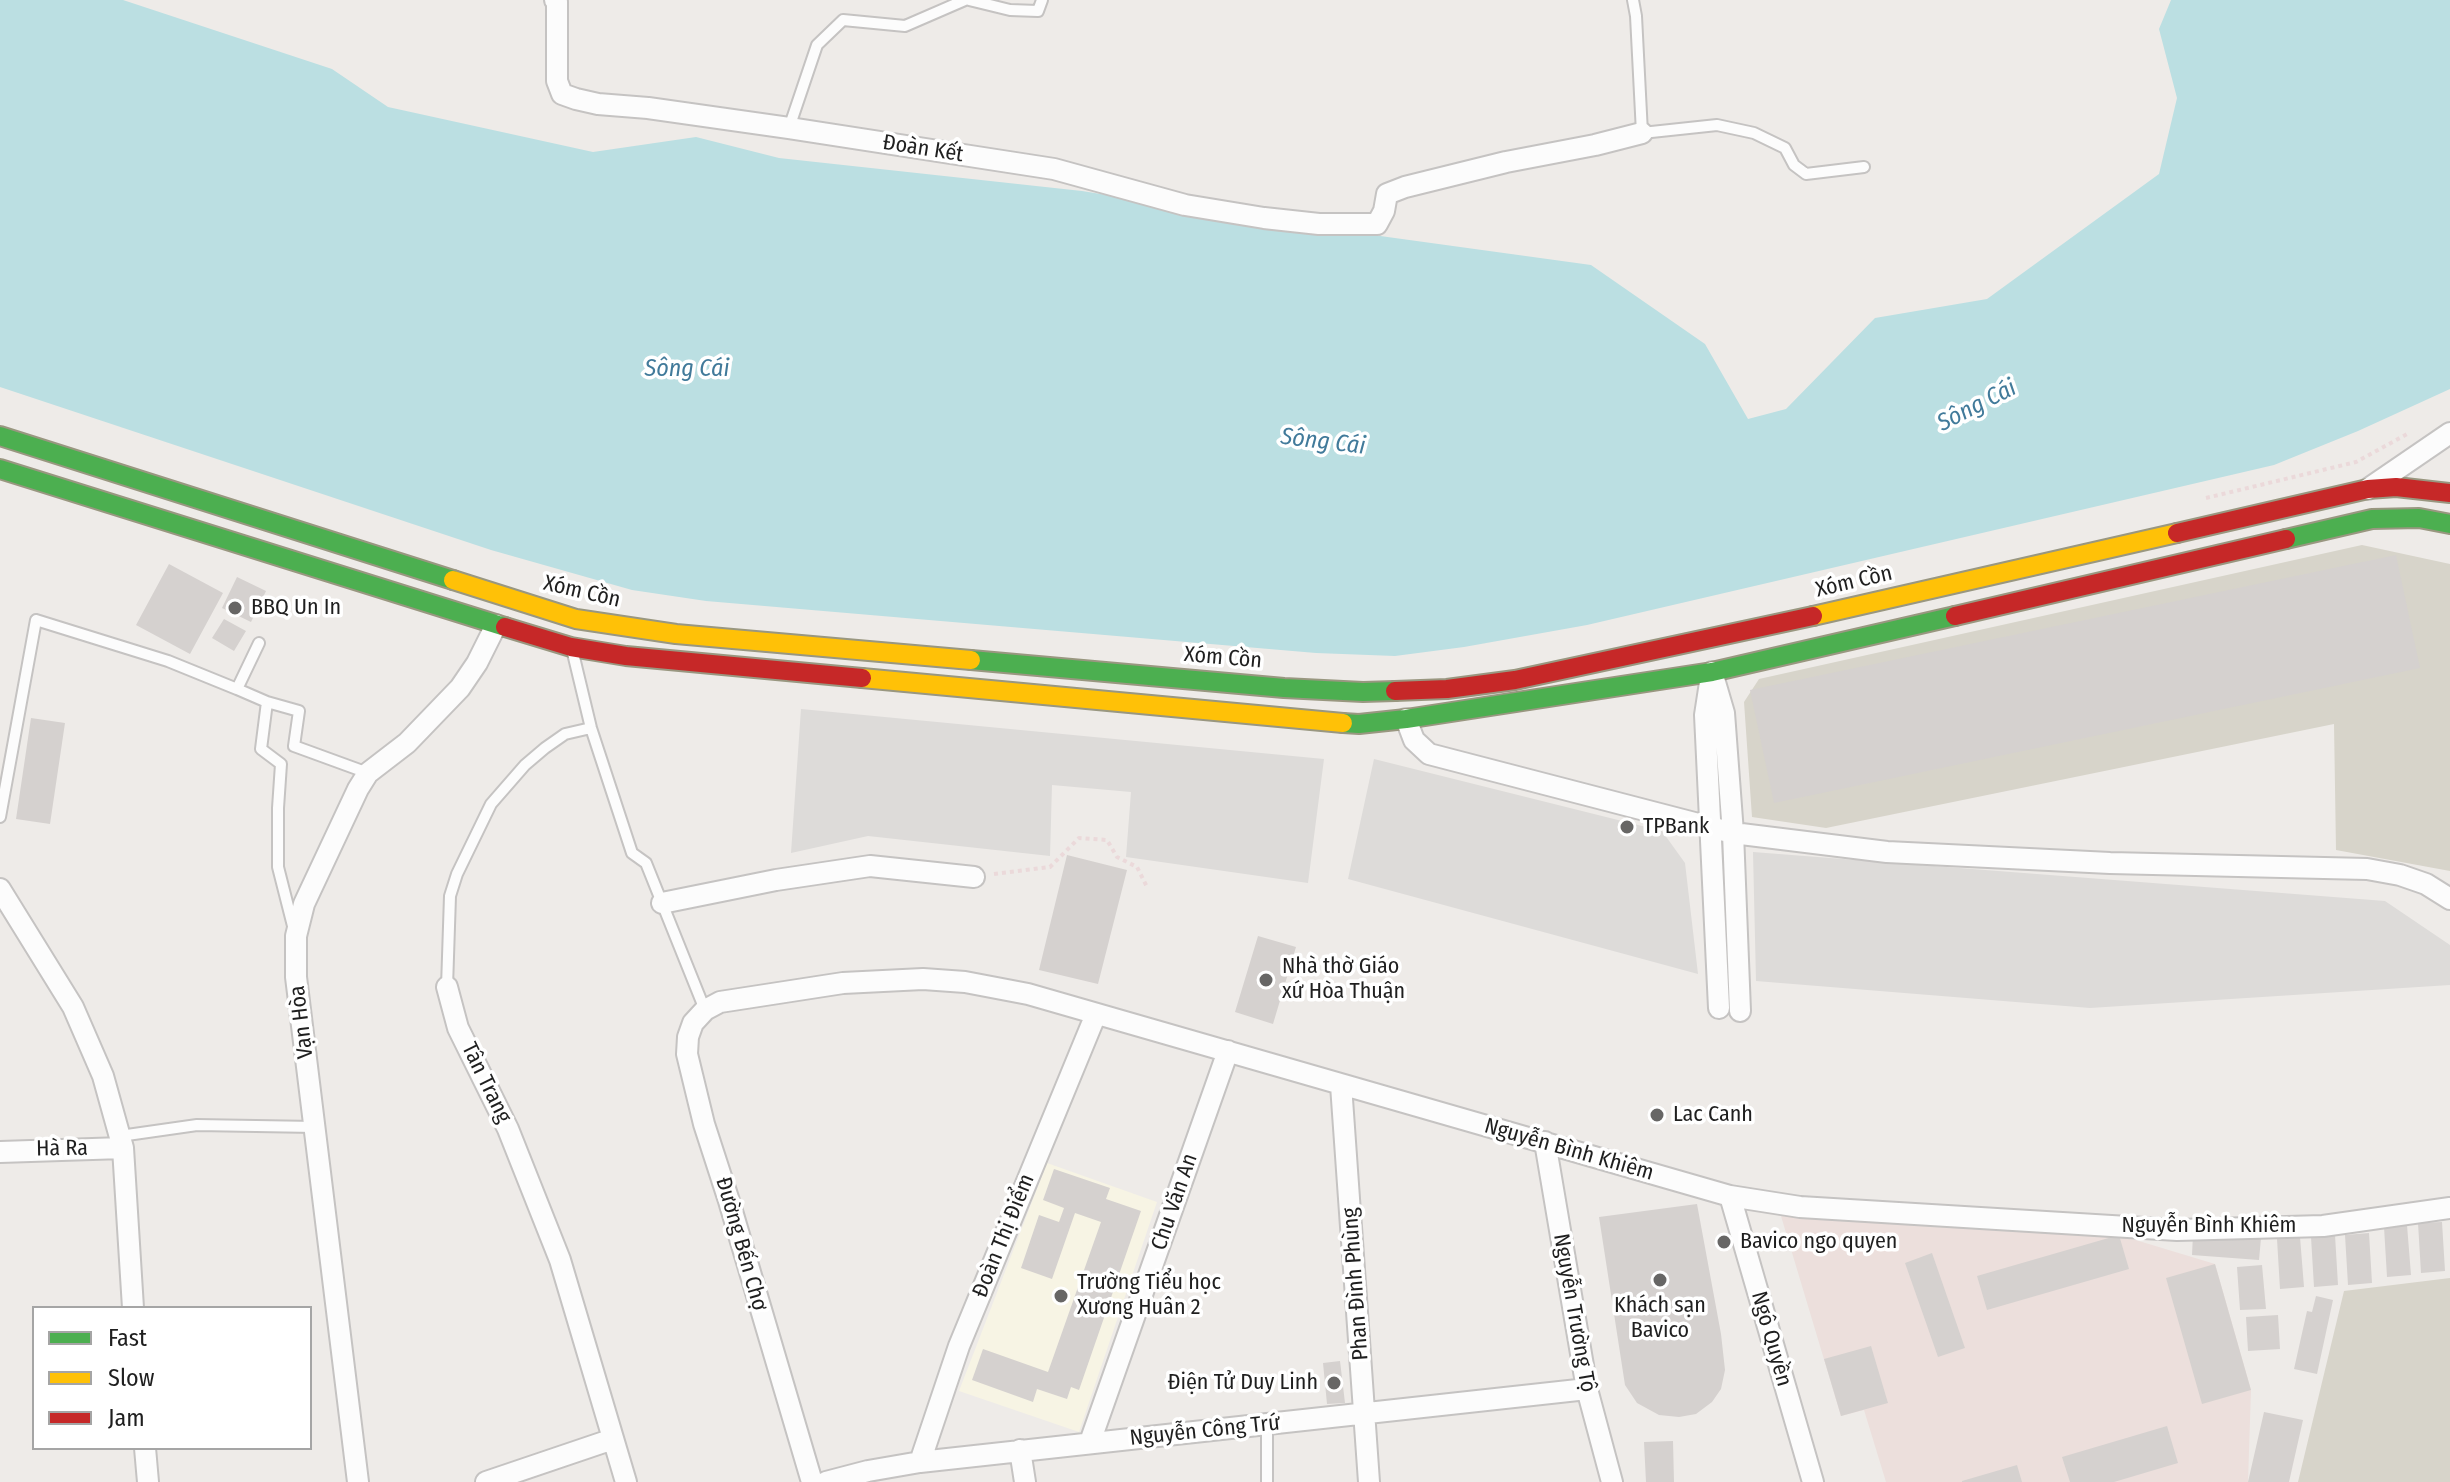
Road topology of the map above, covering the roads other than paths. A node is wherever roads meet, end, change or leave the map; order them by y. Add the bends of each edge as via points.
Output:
1 (555, 0) edge
2 (967, 0) edge
3 (1042, 0) edge
4 (1633, 0) edge
5 (789, 128) junction
6 (1642, 133) junction
7 (1864, 167) dead end
8 (2450, 433) edge
9 (0, 436) edge
10 (0, 469) edge
11 (2368, 489) junction
12 (2450, 493) edge
13 (2372, 519) junction
14 (2450, 524) edge
15 (576, 619) junction
16 (496, 625) junction
17 (1706, 640) junction
18 (259, 643) dead end
19 (571, 647) junction
20 (1712, 672) junction
21 (237, 689) junction
22 (267, 702) junction
23 (1406, 719) junction
24 (591, 728) junction
25 (368, 773) junction
26 (0, 817) edge
27 (1711, 829) junction
28 (1733, 833) junction
29 (974, 877) road end
30 (0, 889) edge
31 (2450, 899) edge
32 (662, 903) junction
33 (296, 936) junction
34 (447, 987) joint
35 (1719, 1008) dead end
36 (705, 1010) junction
37 (1740, 1011) dead end
38 (1096, 1014) junction
39 (1228, 1051) junction
40 (1341, 1085) junction
41 (315, 1127) junction
42 (122, 1142) junction
43 (1545, 1142) junction
44 (0, 1152) edge
45 (1730, 1196) junction
46 (2450, 1208) edge
47 (133, 1306) edge
48 (1587, 1389) junction
49 (1366, 1414) junction
50 (1267, 1425) junction
51 (613, 1439) junction
52 (1090, 1442) junction
53 (145, 1450) edge
54 (1020, 1450) junction
55 (920, 1462) junction
56 (148, 1482) edge
57 (358, 1482) edge
58 (486, 1482) edge
59 (626, 1482) edge
60 (812, 1482) edge
61 (826, 1482) edge
62 (1025, 1482) edge
63 (1267, 1482) edge
64 (1369, 1482) edge
65 (1612, 1482) edge
66 (1813, 1482) edge

1 - 5 street, Đoàn Kết via 557,81 562,94 598,104
2 - 3 lane via 1038,11
2 - 5 lane via 905,26 843,20 817,45
4 - 6 lane
5 - 6 street, Đoàn Kết via 1054,169 1198,207 1319,224 1377,224 1387,194 1405,187
6 - 7 lane via 1717,125 1754,133 1785,148 1806,174
8 - 11 street
9 - 15 street, Xóm Cồn
10 - 16 street
11 - 12 street, Xóm Cồn
11 - 13 street
11 - 17 street, Xóm Cồn
13 - 14 street via 2419,518
13 - 20 street
15 - 17 street, Xóm Cồn via 676,634 1363,692 1515,680
15 - 19 street
16 - 19 street
16 - 25 street, Vạn Hòa via 460,688 407,743
17 - 20 street
18 - 21 lane
19 - 23 street via 1359,724
19 - 24 lane
20 - 23 street
20 - 27 street via 1705,715
20 - 28 street via 1724,713
21 - 22 lane
21 - 26 lane via 168,661 36,620
22 - 25 lane via 299,711 294,746
22 - 33 lane via 261,749 281,764 278,867
23 - 27 street via 1414,740 1429,754
24 - 32 lane via 632,853 646,863
24 - 34 lane, Tân Trang via 565,734 545,748 491,804 450,896
25 - 33 street, Vạn Hòa via 304,904
27 - 28 street
27 - 35 street
28 - 31 street via 1887,852 2367,869 2426,884
28 - 37 street
29 - 32 street via 870,866
30 - 42 street via 73,1007 103,1076
32 - 36 lane
33 - 41 street, Vạn Hòa via 296,977
34 - 51 street, Tân Trang via 458,1028 508,1129 560,1260
36 - 38 street, Nguyễn Bình Khiêm via 720,1002 843,983 923,979 1028,994
36 - 60 street, Đường Bến Chợ via 693,1023 687,1054
38 - 39 street, Nguyễn Bình Khiêm
38 - 55 street, Đoàn Thị Điểm via 959,1346
39 - 40 street, Nguyễn Bình Khiêm
39 - 52 street, Chu Văn An
40 - 43 street, Nguyễn Bình Khiêm
40 - 49 street, Phan Đình Phùng
41 - 42 lane via 197,1125
41 - 57 street, Vạn Hòa
42 - 44 street, Hà Ra
42 - 47 street
43 - 45 street, Nguyễn Bình Khiêm
43 - 48 street, Nguyễn Trường Tộ
45 - 46 street, Nguyễn Bình Khiêm via 1800,1207 2177,1230 2323,1226
45 - 66 street, Ngô Quyền
48 - 49 street, Nguyễn Công Trứ
48 - 65 street, Nguyễn Trường Tộ
49 - 50 street, Nguyễn Công Trứ
49 - 64 street, Phan Đình Phùng
50 - 52 street, Nguyễn Công Trứ
50 - 63 lane
51 - 58 street
51 - 59 street, Tân Trang
52 - 54 street, Nguyễn Công Trứ
53 - 56 street
54 - 55 street, Nguyễn Công Trứ
54 - 62 street
55 - 61 street, Nguyễn Công Trứ

